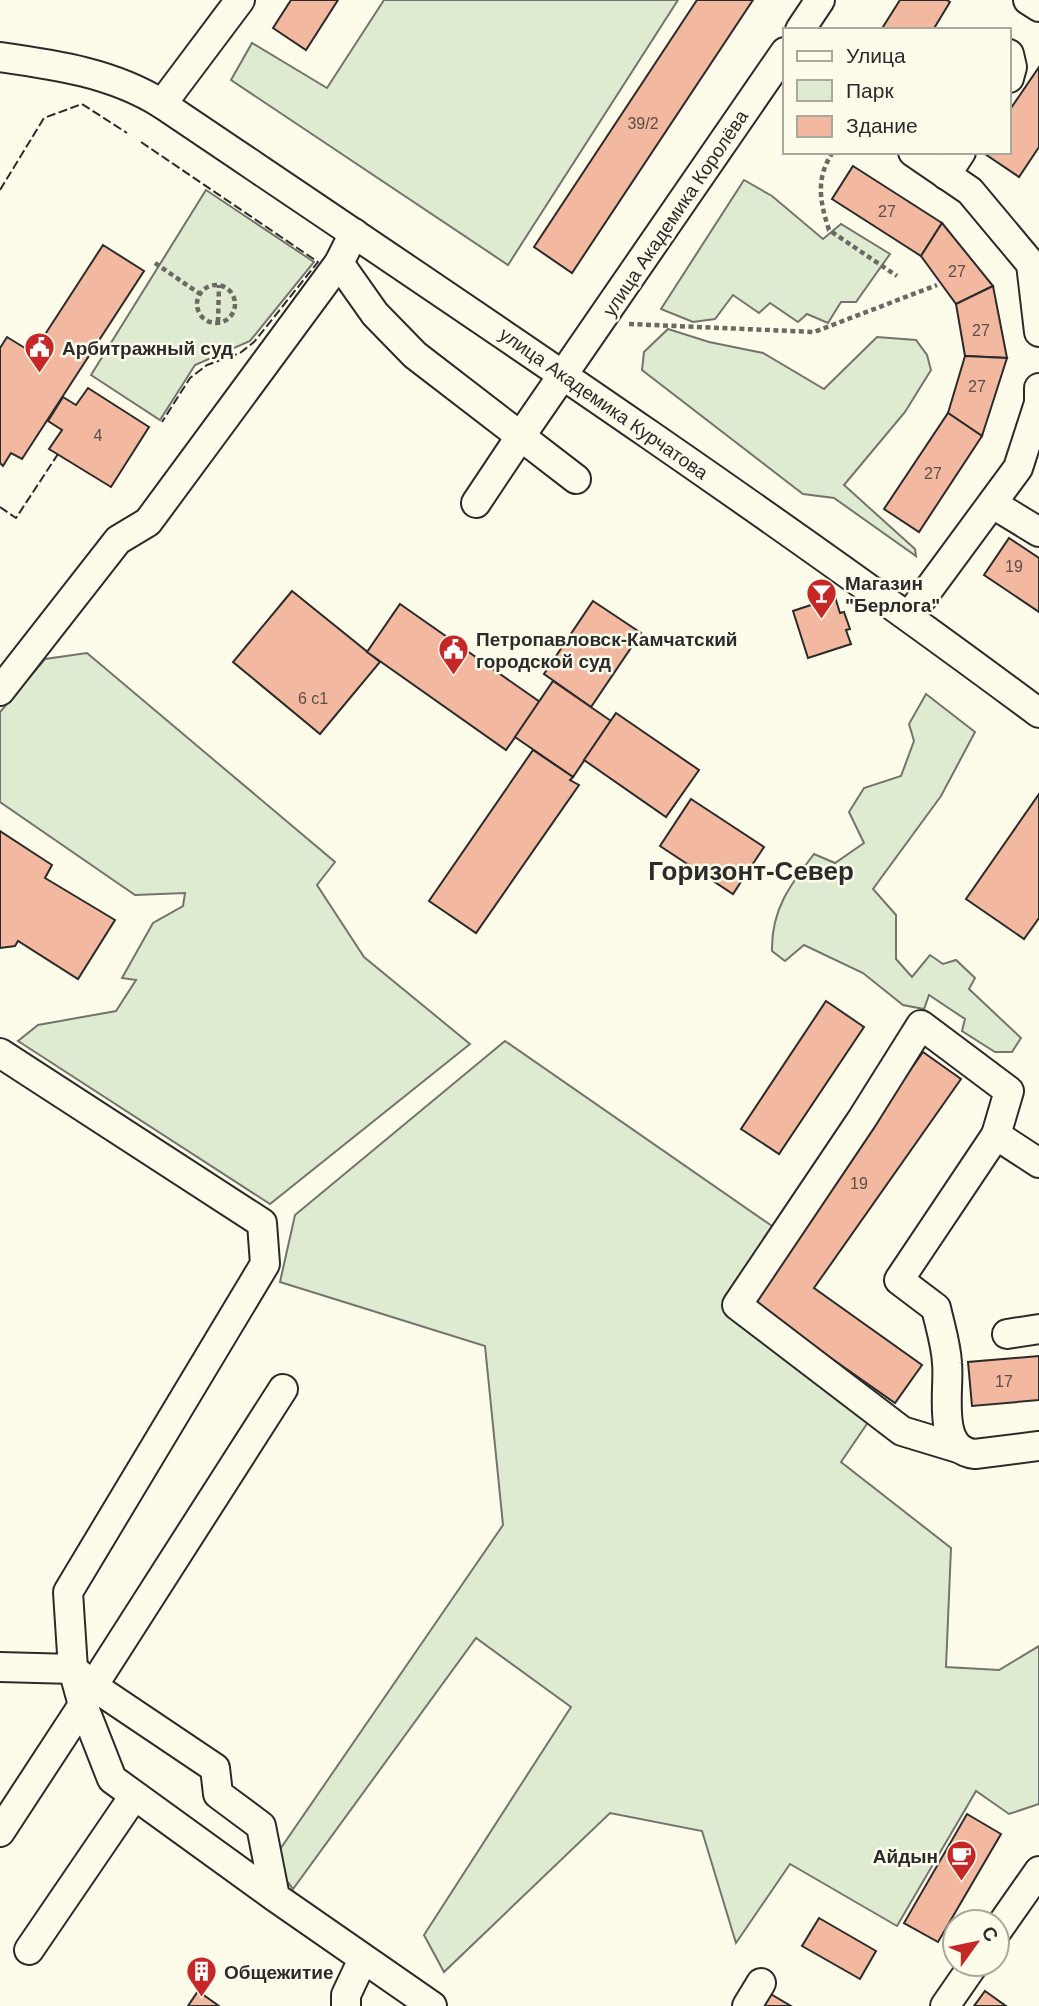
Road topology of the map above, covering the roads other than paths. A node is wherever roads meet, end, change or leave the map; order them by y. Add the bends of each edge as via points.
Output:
1 (240, 0) edge
2 (820, 0) edge
3 (1028, 0) edge
4 (1039, 7) edge
5 (801, 28) edge
6 (0, 57) edge
7 (782, 62) edge
8 (162, 104) junction
9 (920, 154) edge
10 (953, 164) edge
11 (354, 233) junction
12 (339, 263) junction
13 (1039, 332) edge
14 (563, 373) junction
15 (1039, 388) edge
16 (520, 437) junction
17 (576, 479) dead end
18 (476, 503) dead end
19 (993, 504) junction
20 (1039, 532) edge
21 (909, 616) junction
22 (0, 691) edge
23 (1039, 713) edge
24 (0, 1053) edge
25 (996, 1135) junction
26 (1039, 1163) edge
27 (1039, 1329) edge
28 (1007, 1334) dead end
29 (283, 1389) dead end
30 (1039, 1446) edge
31 (958, 1448) junction
32 (0, 1667) edge
33 (83, 1687) junction
34 (134, 1796) junction
35 (0, 1832) edge
36 (1039, 1871) edge
37 (275, 1897) junction
38 (1011, 1911) edge
39 (29, 1950) dead end
40 (363, 1959) junction
41 (964, 1978) edge
42 (346, 2006) edge
43 (432, 2006) edge
44 (945, 2006) edge

1 - 8 street
2 - 5 street
3 - 4 street
6 - 8 street, улица Академика Курчатова via 81,71 130,86
7 - 14 street, улица Академика Королёва
8 - 11 street, улица Академика Курчатова
9 - 10 street
10 - 13 street via 1031,264
11 - 12 street
11 - 14 street, улица Академика Курчатова
12 - 16 street via 375,314 415,355
12 - 22 street via 148,522 118,540
14 - 16 street, улица Академика Королёва
14 - 21 street, улица Академика Курчатова
15 - 19 street via 1039,403 1018,468
16 - 17 street
16 - 18 street, улица Академика Королёва
19 - 20 street
19 - 21 street
21 - 23 street, улица Академика Курчатова
24 - 33 street via 262,1223 265,1264 68,1592
25 - 26 street
25 - 31 street via 899,1280 936,1308 947,1359 949,1427
25 - 31 street via 1010,1091 920,1025 737,1304 902,1431
27 - 28 street
29 - 33 street
30 - 31 street via 975,1454
32 - 33 street
33 - 34 street via 112,1779
33 - 35 street
33 - 37 street via 215,1768 218,1794 261,1826
34 - 37 street
34 - 39 street
36 - 38 street
37 - 40 street
40 - 42 street via 346,1995
40 - 43 street
41 - 44 street

